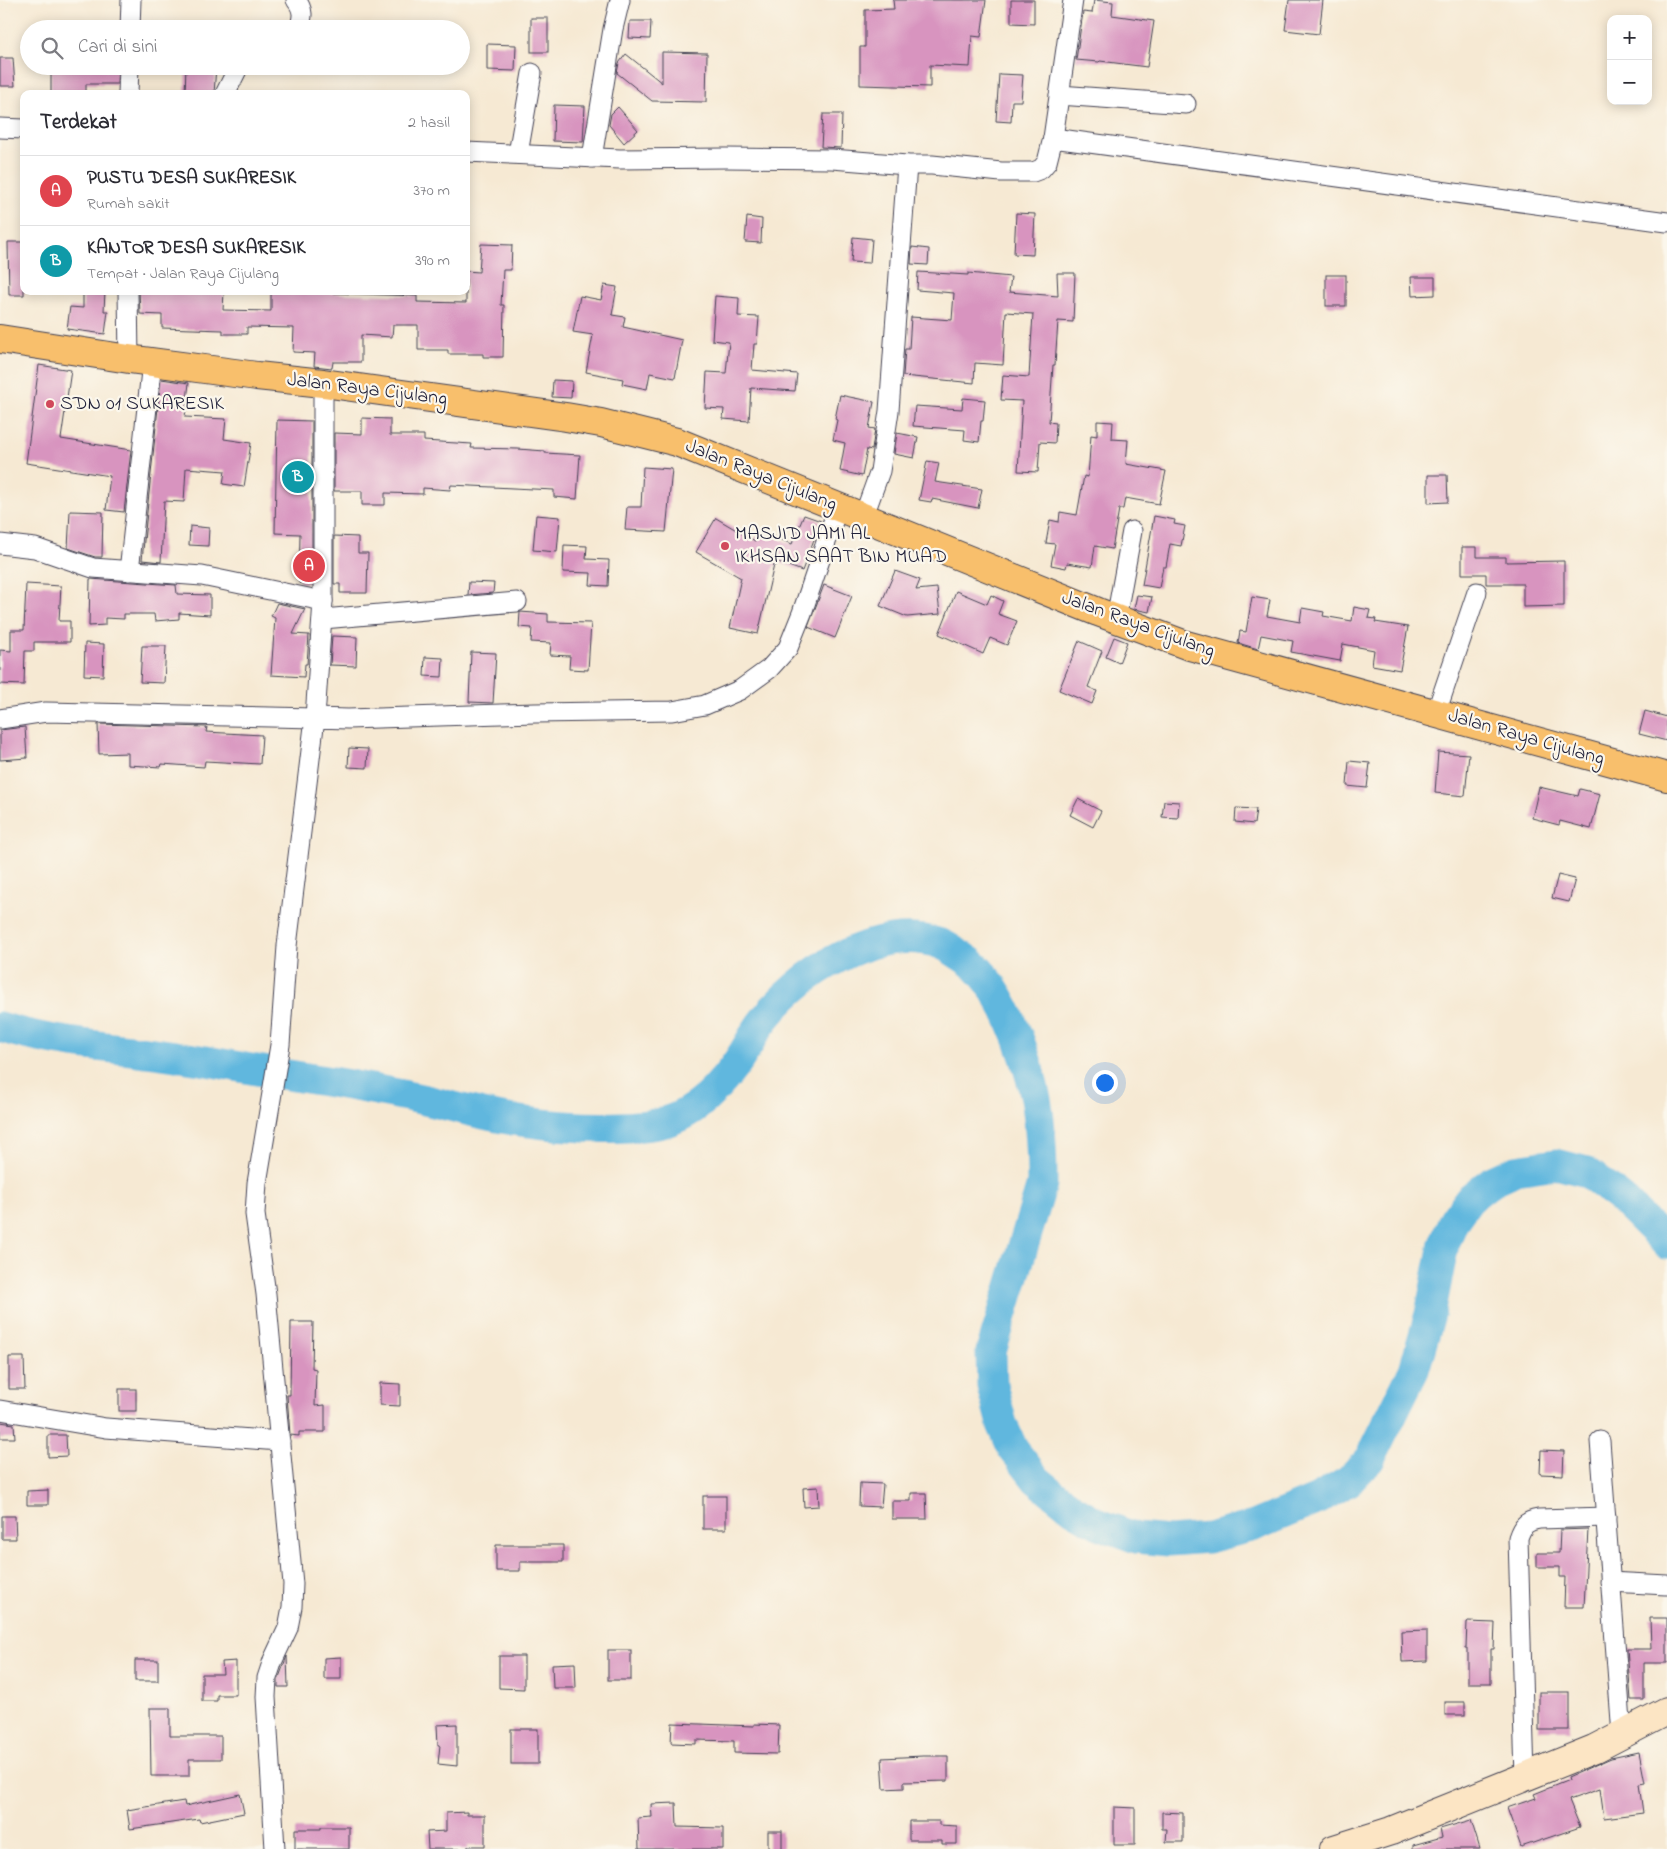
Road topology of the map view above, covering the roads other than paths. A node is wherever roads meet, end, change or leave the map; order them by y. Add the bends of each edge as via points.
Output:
1 (131, 0) edge
2 (296, 0) edge
3 (620, 0) edge
4 (1073, 0) edge
5 (130, 20) edge
6 (301, 20) edge
7 (532, 73) dead end
8 (129, 75) edge
9 (234, 75) edge
10 (128, 90) edge
11 (227, 90) edge
12 (1058, 95) junction
13 (1186, 104) dead end
14 (0, 128) edge
15 (20, 129) edge
16 (1053, 138) junction
17 (470, 152) edge
18 (518, 154) junction
19 (592, 158) junction
20 (908, 165) junction
21 (1667, 222) edge
22 (129, 295) edge
23 (0, 339) edge
24 (141, 360) junction
25 (323, 383) junction
26 (838, 507) junction
27 (864, 518) junction
28 (1132, 531) dead end
29 (0, 544) edge
30 (129, 571) junction
31 (1477, 592) dead end
32 (517, 602) dead end
33 (323, 610) junction
34 (1116, 619) junction
35 (1436, 713) junction
36 (315, 718) junction
37 (0, 720) edge
38 (1667, 777) edge
39 (0, 1410) edge
40 (280, 1441) junction
41 (1600, 1441) dead end
42 (1606, 1517) junction
43 (1610, 1582) junction
44 (1667, 1584) edge
45 (1667, 1711) edge
46 (1622, 1735) junction
47 (1525, 1777) junction
48 (275, 1849) edge
49 (1334, 1849) edge

1 - 5 street
2 - 6 street via 301,7
3 - 19 street
4 - 12 street
7 - 18 street
8 - 10 street
9 - 11 street
12 - 13 street
12 - 16 street
14 - 15 street
16 - 20 street via 1047,162 1032,172
16 - 21 street
17 - 18 street
18 - 19 street
19 - 20 street via 832,159
20 - 27 street via 888,427 880,472
22 - 24 street
23 - 24 highway, Jalan Raya Cijulang
24 - 25 highway, Jalan Raya Cijulang
24 - 30 street
25 - 26 highway, Jalan Raya Cijulang via 601,423 677,442
25 - 33 street
26 - 27 highway, Jalan Raya Cijulang
26 - 36 street via 788,648 769,669 740,690 705,705 672,712
27 - 34 highway, Jalan Raya Cijulang
28 - 34 street
29 - 30 street via 35,548 93,568
30 - 33 street via 202,576
31 - 35 street
32 - 33 street
33 - 36 street
34 - 35 highway, Jalan Raya Cijulang via 1236,660
35 - 38 highway, Jalan Raya Cijulang
36 - 37 street via 46,712
36 - 40 street via 287,946 280,1044 257,1183 255,1214
39 - 40 street via 115,1429
40 - 48 street via 293,1584 288,1628 267,1678
41 - 42 street
42 - 43 street
42 - 47 street via 1529,1521 1522,1527 1518,1538
43 - 44 street
43 - 46 street
45 - 46 street
46 - 47 street
47 - 49 street via 1391,1831

